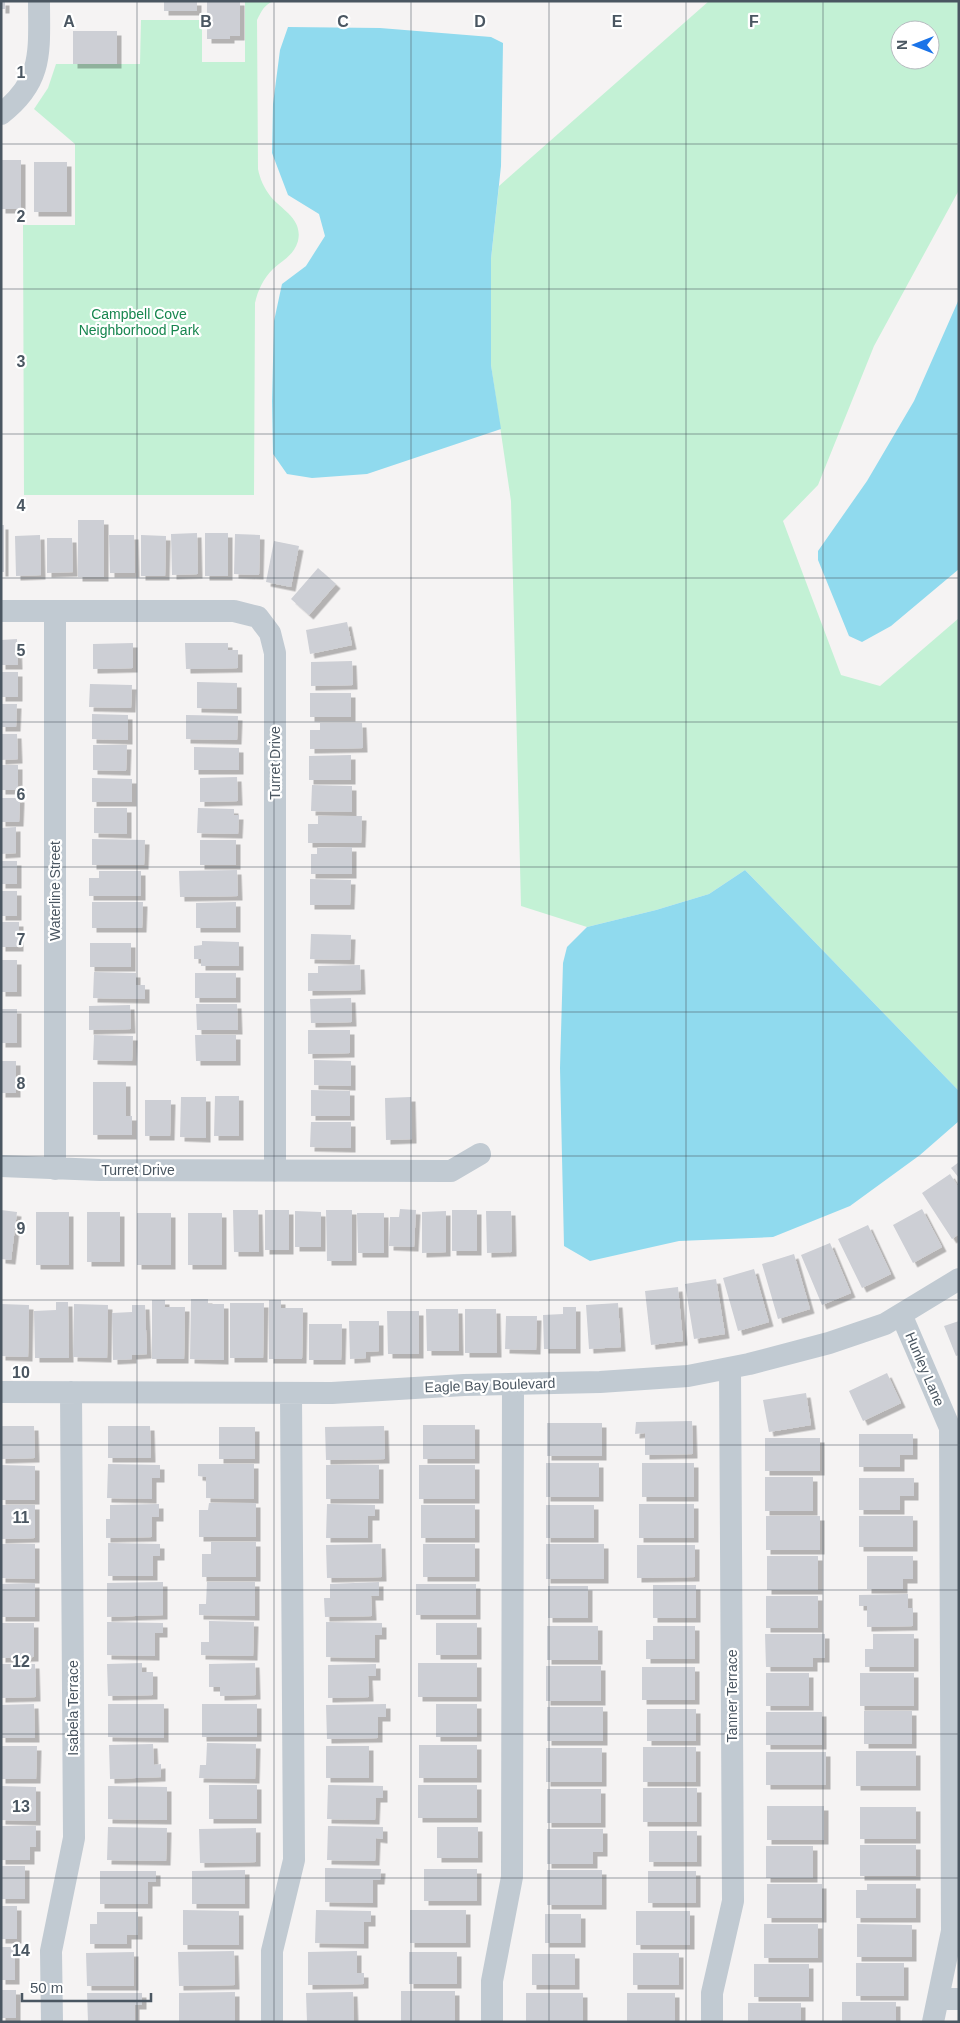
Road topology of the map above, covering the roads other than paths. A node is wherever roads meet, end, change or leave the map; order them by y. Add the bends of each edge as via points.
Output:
1 (39, 1) edge
2 (1, 114) edge
3 (1, 611) edge
4 (54, 612) junction
5 (480, 1154) dead end
6 (1, 1166) edge
7 (55, 1169) junction
8 (274, 1170) junction
9 (959, 1279) edge
10 (901, 1314) junction
11 (730, 1368) junction
12 (513, 1384) junction
13 (1, 1392) edge
14 (71, 1392) junction
15 (291, 1394) junction
16 (954, 1453) edge
17 (948, 1999) edge
18 (52, 2022) edge
19 (272, 2022) edge
20 (492, 2022) edge
21 (712, 2022) edge
22 (933, 2022) edge

1 - 2 street via 39,54 32,80 18,101
3 - 4 street, Turret Drive
4 - 7 street, Waterline Street
4 - 8 street, Turret Drive via 234,611 258,617 270,633 275,653
5 - 8 street, Turret Drive via 451,1171
6 - 7 street, Turret Drive
7 - 8 street, Turret Drive
9 - 10 street, Eagle Bay Boulevard
10 - 11 street, Eagle Bay Boulevard via 885,1324 829,1344
10 - 16 street, Hunley Lane via 950,1428
11 - 12 street, Eagle Bay Boulevard via 688,1376
11 - 21 street, Tanner Terrace via 733,1901 712,1993
12 - 15 street, Eagle Bay Boulevard
12 - 20 street via 512,1877 492,1980
13 - 14 street, Eagle Bay Boulevard
14 - 15 street, Eagle Bay Boulevard
14 - 18 street, Isabela Terrace via 74,1838 51,1951
15 - 19 street via 294,1860 272,1950
16 - 17 street, Hunley Lane via 952,1931
17 - 22 street, Hunley Lane

